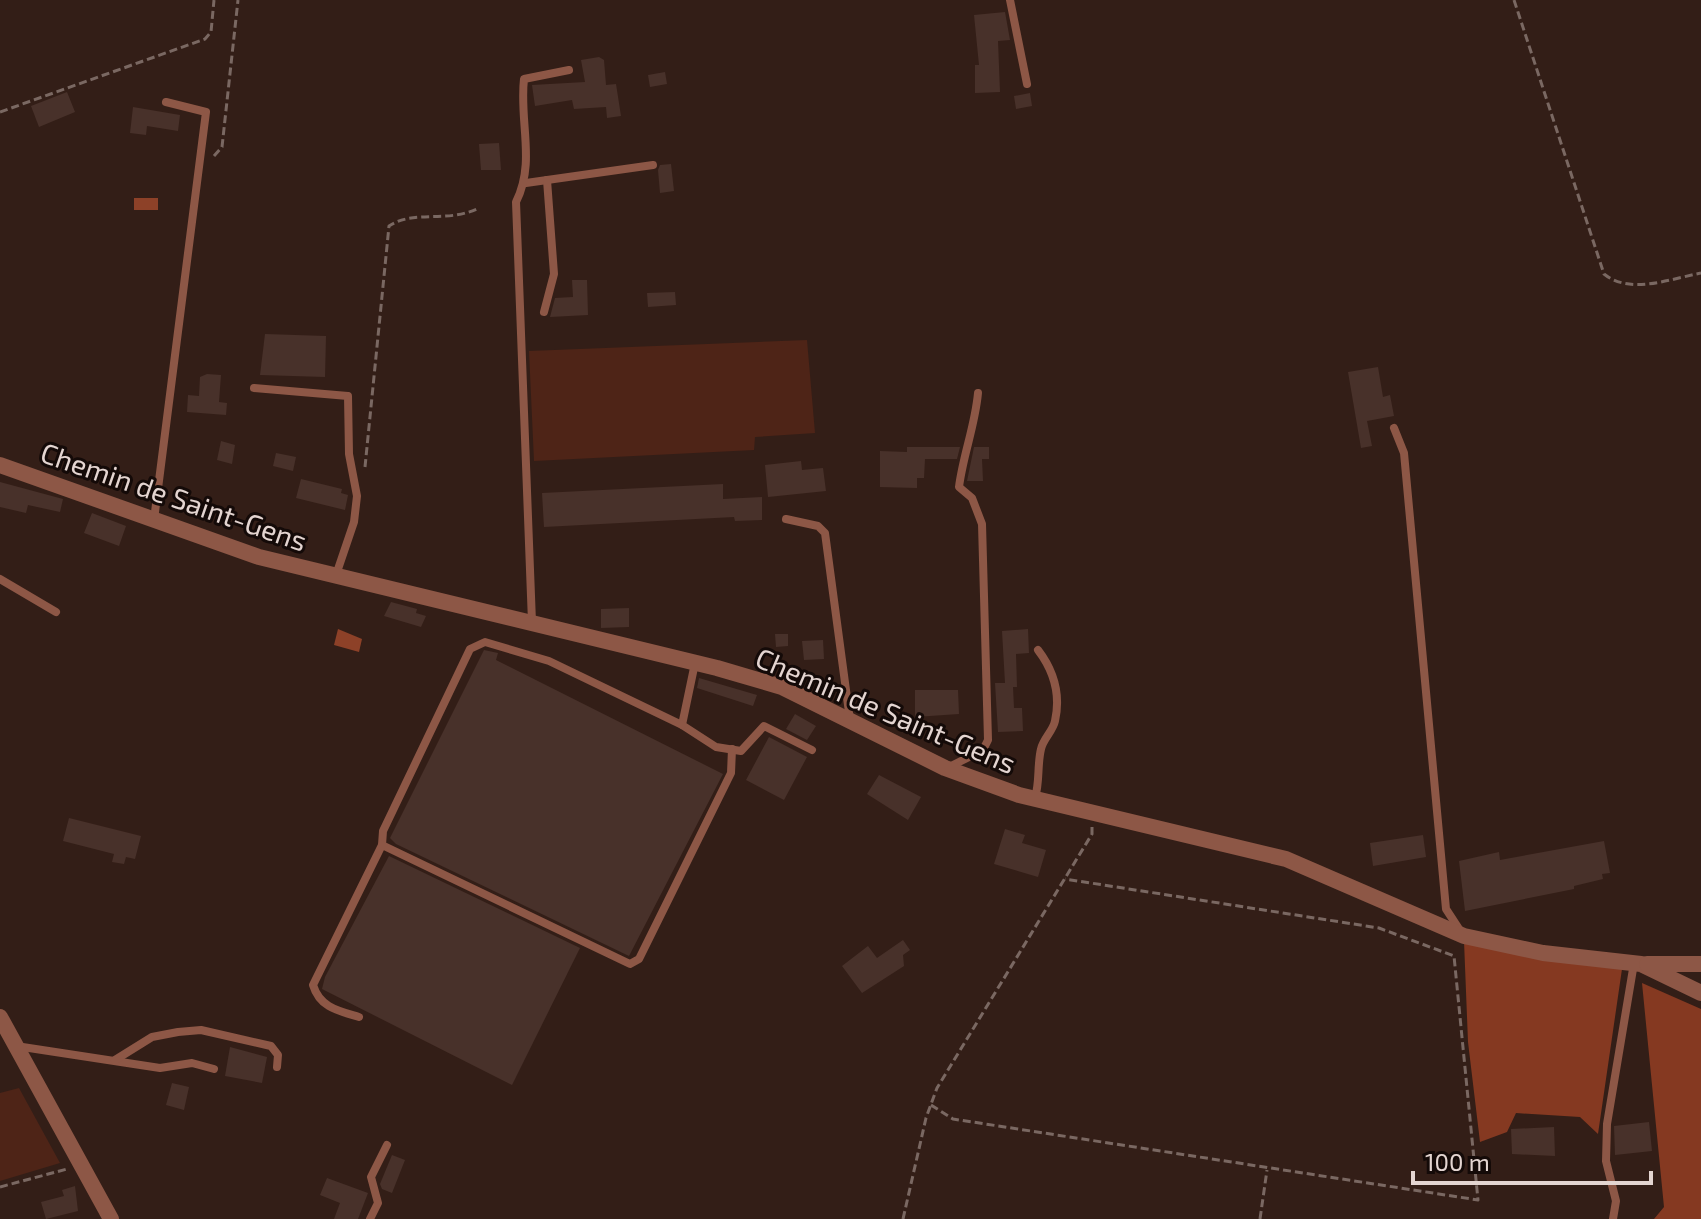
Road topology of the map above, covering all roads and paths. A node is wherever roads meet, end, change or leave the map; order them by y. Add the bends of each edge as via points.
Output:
1 (214, 0) edge
2 (238, 0) edge
3 (1010, 0) edge
4 (1514, 0) edge
5 (569, 70) dead end
6 (1027, 84) dead end
7 (166, 102) dead end
8 (0, 112) edge
9 (200, 164) junction
10 (653, 165) dead end
11 (547, 180) junction
12 (526, 183) junction
13 (479, 208) dead end
14 (1701, 273) edge
15 (544, 312) dead end
16 (254, 388) dead end
17 (978, 393) dead end
18 (1394, 428) dead end
19 (0, 465) edge
20 (357, 496) junction
21 (786, 519) dead end
22 (154, 520) junction
23 (336, 575) junction
24 (0, 579) edge
25 (56, 612) dead end
26 (532, 622) junction
27 (1038, 650) dead end
28 (695, 662) junction
29 (850, 720) junction
30 (682, 725) junction
31 (732, 749) junction
32 (812, 750) dead end
33 (945, 768) junction
34 (1034, 799) junction
35 (1090, 813) junction
36 (382, 845) junction
37 (1065, 879) junction
38 (1464, 936) junction
39 (1638, 964) junction
40 (1701, 964) edge
41 (1701, 993) edge
42 (0, 1017) edge
43 (359, 1017) dead end
44 (16, 1046) junction
45 (114, 1060) junction
46 (277, 1067) dead end
47 (214, 1069) dead end
48 (931, 1105) junction
49 (387, 1145) dead end
50 (82, 1166) junction
51 (1267, 1170) junction
52 (0, 1187) edge
53 (111, 1219) edge
54 (370, 1219) edge
55 (903, 1219) edge
56 (1260, 1219) edge
57 (1613, 1219) edge

1 - 8 path via 211,32 205,39
2 - 9 path via 222,147
3 - 6 lane
4 - 14 path via 1604,274 1618,285 1633,285
5 - 12 lane via 524,79
7 - 9 lane via 206,112
9 - 22 lane
10 - 11 lane
11 - 12 lane
11 - 15 lane via 554,274
12 - 26 lane via 516,202
13 - 20 path via 460,217 401,218 389,226 364,483
16 - 20 lane via 348,396 349,454
17 - 33 lane via 959,487 972,498 982,524 988,740 983,750
18 - 38 lane via 1404,453 1446,909
19 - 22 street, Chemin de Saint-Gens
20 - 23 lane
21 - 29 lane via 818,526 825,533
22 - 23 street, Chemin de Saint-Gens via 259,557
23 - 26 street, Chemin de Saint-Gens
24 - 25 lane
26 - 28 street, Chemin de Saint-Gens
27 - 34 lane via 1053,670 1056,699 1055,723 1041,748 1041,779
28 - 29 street, Chemin de Saint-Gens via 782,687
28 - 30 lane
29 - 33 street, Chemin de Saint-Gens
30 - 31 lane via 716,747
30 - 36 lane via 549,661 485,642 470,649 383,831
31 - 32 lane via 741,751 764,726
31 - 36 lane via 731,773 639,959 630,964
33 - 34 street, Chemin de Saint-Gens
34 - 35 street, Chemin de Saint-Gens
35 - 37 path via 1092,834
35 - 38 street, Chemin de Saint-Gens via 1286,859
36 - 43 lane via 313,985 328,1007
37 - 48 path
37 - 51 path via 1379,928 1454,956 1478,1200
38 - 39 street, Chemin de Saint-Gens via 1543,953
39 - 40 street
39 - 41 street, Chemin de Saint-Gens
39 - 57 lane via 1607,1124 1606,1161 1616,1201
42 - 44 street
44 - 45 lane
44 - 50 street
45 - 46 lane via 152,1037 201,1030 271,1046 278,1055
45 - 47 lane via 160,1068 192,1063
48 - 51 path via 953,1119
48 - 55 path
49 - 54 lane via 371,1177 378,1203
50 - 52 path
50 - 53 street
51 - 56 path

